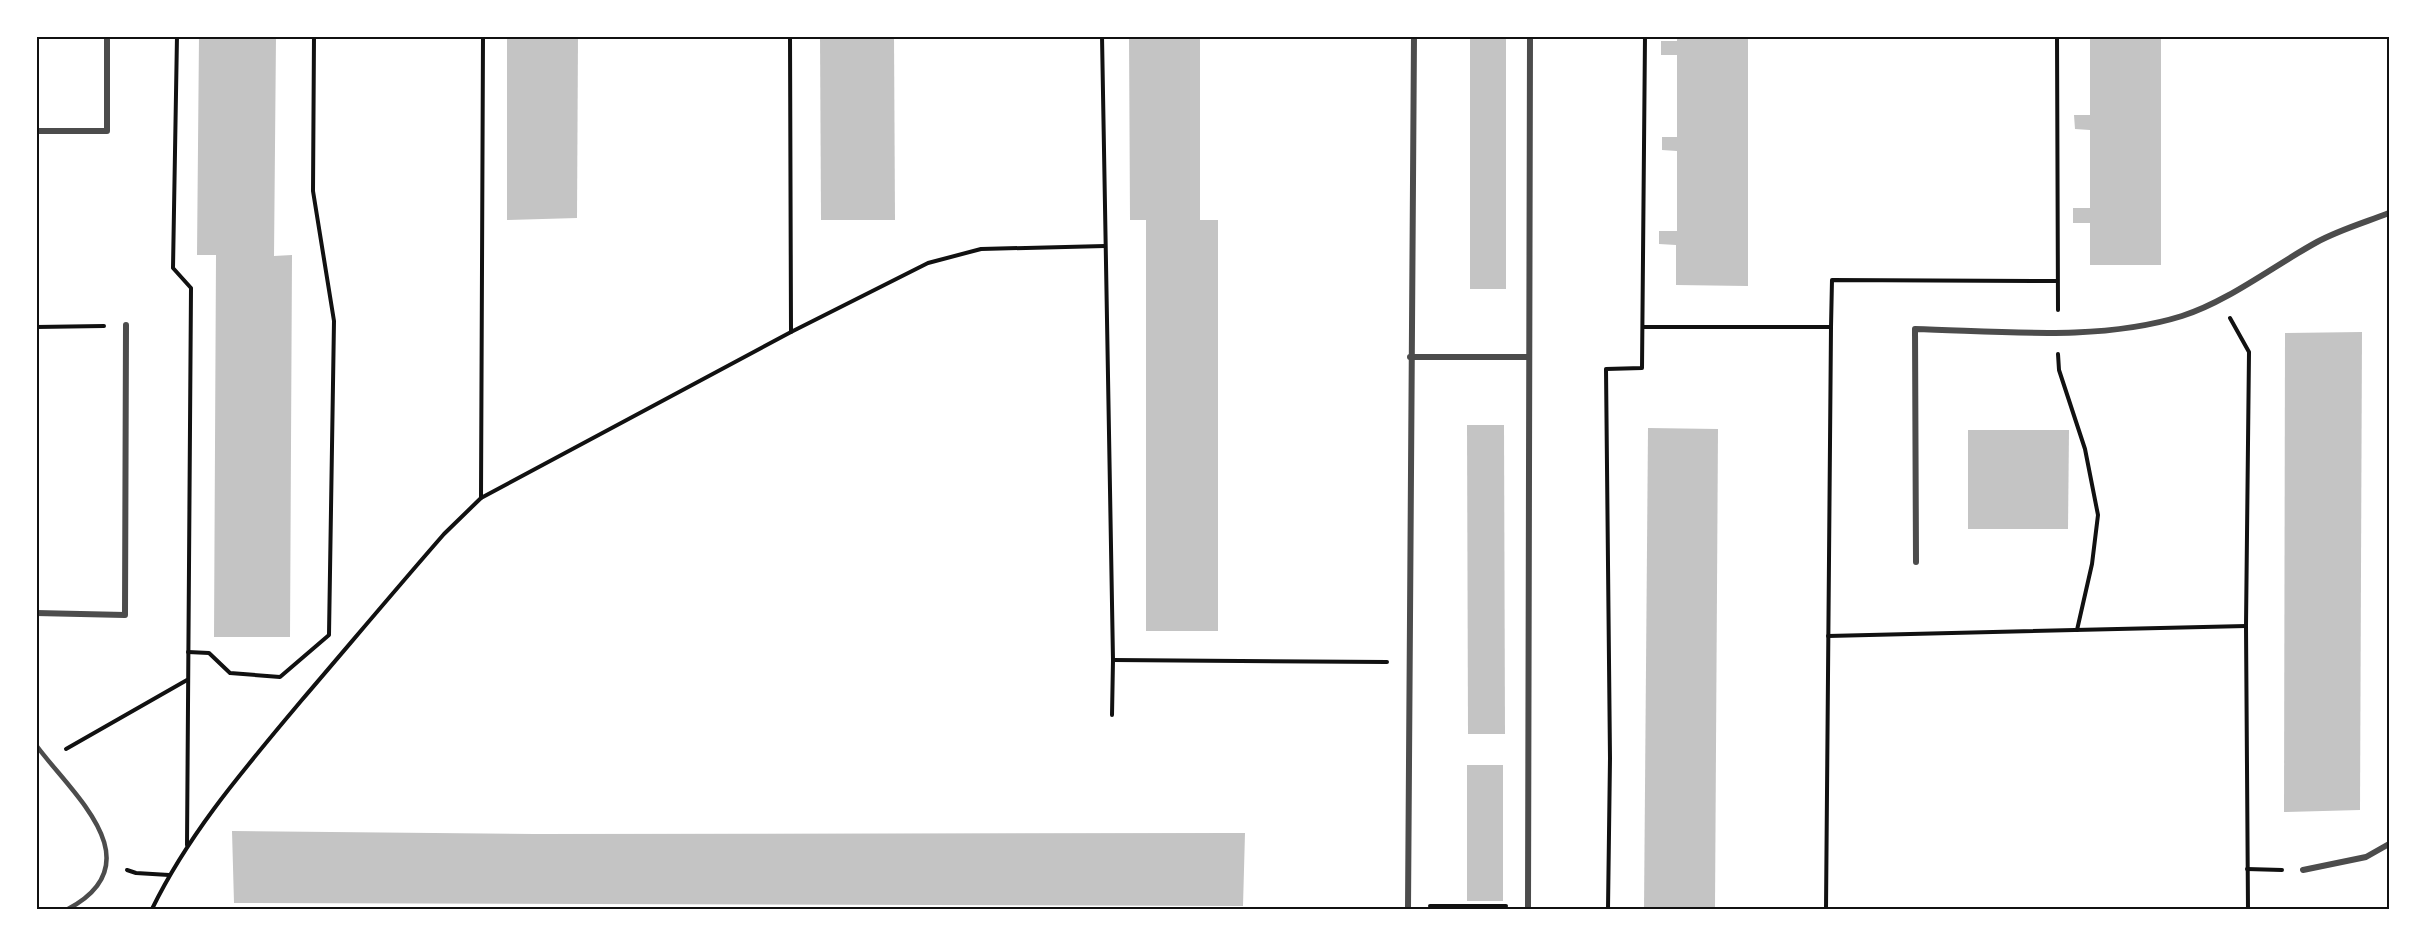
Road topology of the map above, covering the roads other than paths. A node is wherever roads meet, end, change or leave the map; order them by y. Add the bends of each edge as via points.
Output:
1 (107, 36) edge
2 (1414, 36) edge
3 (1530, 36) edge
4 (36, 131) edge
5 (2389, 213) edge
6 (126, 325) road end
7 (1410, 357) junction
8 (1529, 357) junction
9 (1916, 562) dead end
10 (36, 613) edge
11 (36, 745) edge
12 (2389, 844) edge
13 (2303, 870) road end
14 (1408, 908) edge
15 (1528, 908) edge
16 (68, 909) edge

1 - 4 street via 106,131
2 - 7 street
3 - 8 street
5 - 9 street via 2320,240 2183,316 2132,328 2058,332 1915,329
6 - 10 street via 125,615
7 - 8 street
7 - 14 street
8 - 15 street
11 - 16 lane via 96,820 105,842 106,863 98,884 83,901
12 - 13 street via 2366,857

